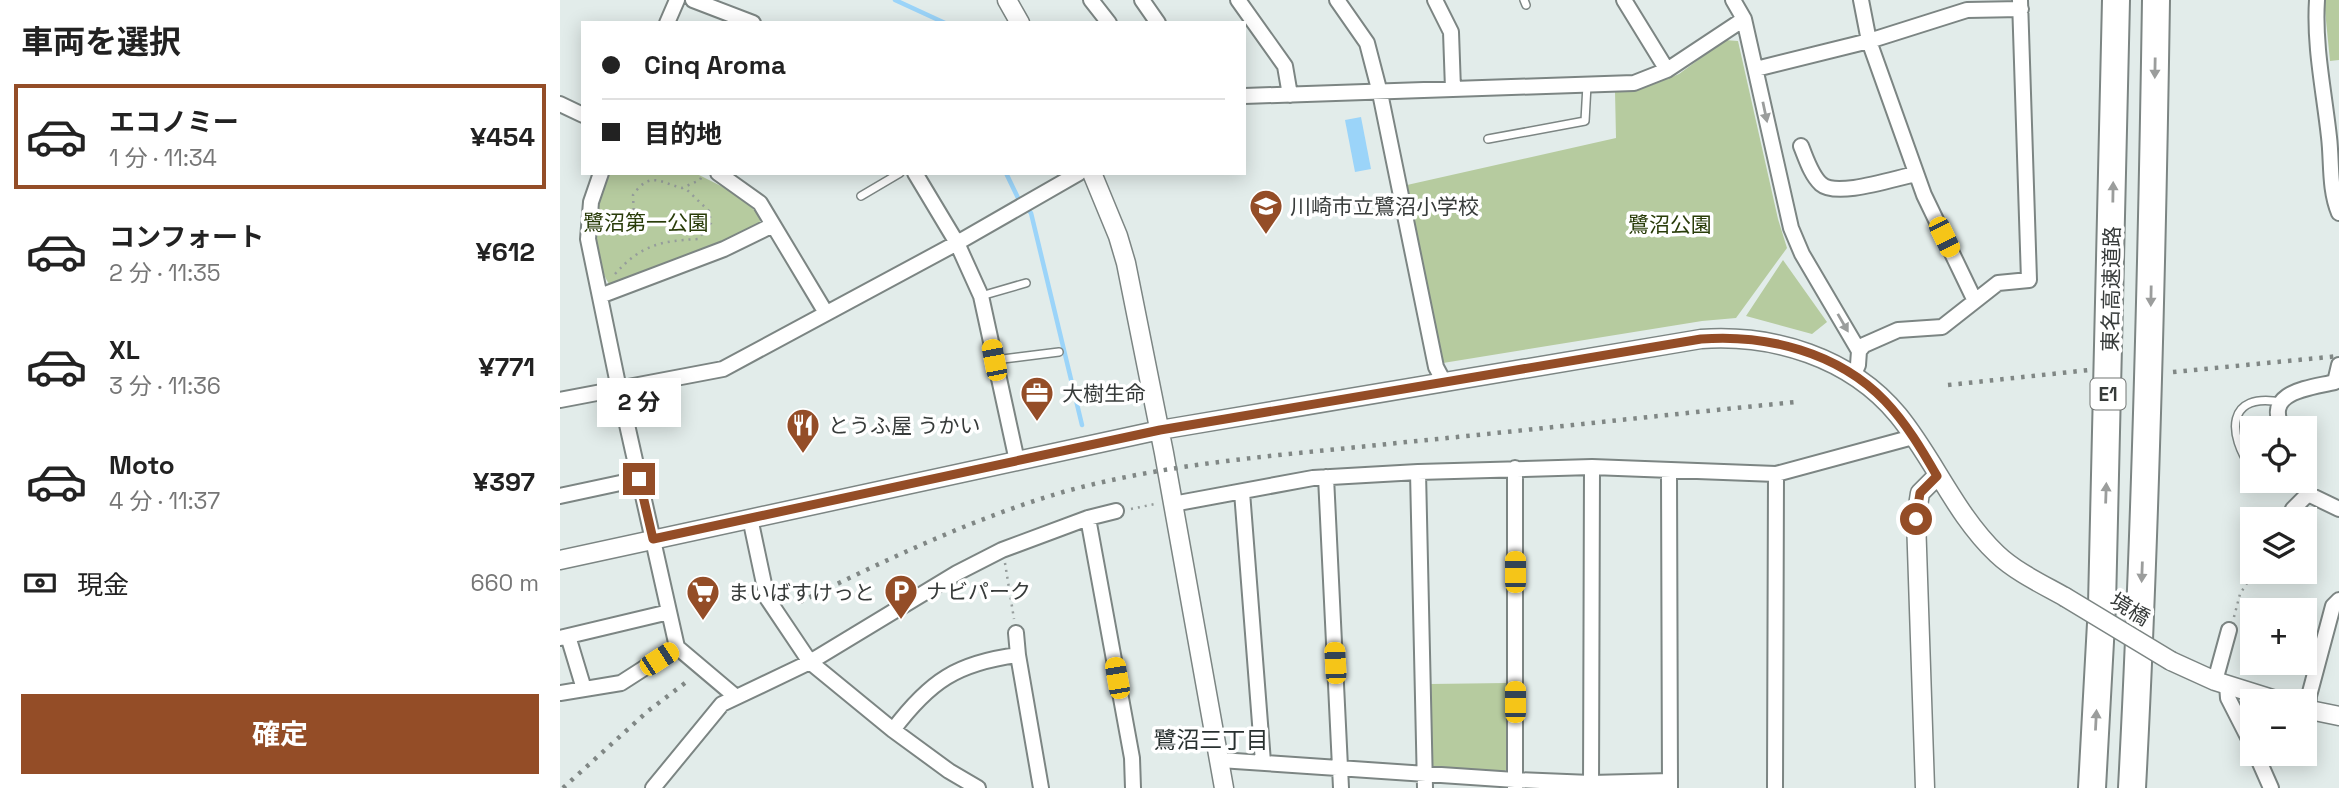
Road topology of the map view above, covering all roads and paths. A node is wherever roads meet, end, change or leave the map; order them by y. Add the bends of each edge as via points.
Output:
1 (677, 0) edge
2 (693, 0) edge
3 (1007, 0) edge
4 (1091, 0) edge
5 (1142, 0) edge
6 (1238, 0) edge
7 (1338, 0) edge
8 (1435, 0) edge
9 (1624, 0) edge
10 (1733, 0) edge
11 (1861, 0) edge
12 (2116, 0) edge
13 (2156, 0) edge
14 (2317, 0) edge
15 (2021, 5) edge
16 (1744, 19) junction
17 (668, 21) edge
18 (748, 21) edge
19 (1019, 21) edge
20 (1107, 21) edge
21 (1157, 21) edge
22 (1868, 41) junction
23 (1756, 69) junction
24 (1667, 70) junction
25 (1587, 85) junction
26 (1453, 89) junction
27 (1380, 93) junction
28 (1290, 95) junction
29 (1246, 96) edge
30 (560, 104) edge
31 (581, 114) edge
32 (1488, 139) dead end
33 (1801, 146) dead end
34 (1916, 174) junction
35 (600, 175) edge
36 (702, 175) edge
37 (721, 175) edge
38 (897, 175) edge
39 (916, 175) edge
40 (1076, 175) edge
41 (1092, 175) edge
42 (684, 187) junction
43 (861, 196) dead end
44 (2339, 213) edge
45 (634, 217) dead end
46 (773, 225) junction
47 (957, 243) junction
48 (1026, 283) dead end
49 (600, 296) junction
50 (981, 296) junction
51 (1975, 301) junction
52 (826, 313) junction
53 (1859, 351) junction
54 (1059, 352) dead end
55 (994, 360) junction
56 (2339, 365) edge
57 (1853, 376) junction
58 (1444, 382) junction
59 (619, 389) junction
60 (560, 400) edge
61 (2281, 402) junction
62 (2279, 416) edge
63 (1160, 430) junction
64 (1913, 437) junction
65 (2240, 451) edge
66 (1017, 461) junction
67 (1592, 467) junction
68 (1515, 468) junction
69 (1669, 471) junction
70 (1419, 472) junction
71 (1776, 474) junction
72 (1937, 476) junction
73 (1326, 477) junction
74 (639, 479) junction
75 (1242, 492) junction
76 (2308, 494) joint
77 (560, 496) edge
78 (1168, 504) junction
79 (2295, 507) edge
80 (2339, 509) edge
81 (1116, 512) joint
82 (750, 518) junction
83 (1088, 518) junction
84 (653, 539) junction
85 (1003, 556) junction
86 (560, 559) edge
87 (2246, 584) edge
88 (2339, 600) edge
89 (669, 612) junction
90 (2230, 630) joint
91 (1016, 633) joint
92 (564, 637) edge
93 (677, 647) junction
94 (1018, 655) junction
95 (810, 662) junction
96 (2221, 683) junction
97 (584, 689) junction
98 (2240, 689) edge
99 (2311, 689) edge
100 (560, 693) edge
101 (735, 696) junction
102 (2317, 711) edge
103 (2339, 716) edge
104 (2240, 722) edge
105 (893, 730) junction
106 (1220, 760) junction
107 (1263, 762) junction
108 (2261, 766) edge
109 (1340, 769) junction
110 (1425, 781) edge
111 (1515, 784) edge
112 (1670, 784) edge
113 (1591, 785) edge
114 (653, 788) edge
115 (978, 788) edge
116 (1041, 788) edge
117 (1133, 788) edge
118 (1224, 788) edge
119 (1342, 788) edge
120 (1775, 788) edge
121 (1925, 788) edge
122 (2092, 788) edge
123 (2132, 788) edge
124 (2271, 788) edge

1 - 17 street
2 - 18 street
3 - 19 street
4 - 20 street
5 - 21 street
6 - 28 street via 1285,66
7 - 27 street via 1367,43
8 - 26 street via 1451,32
9 - 24 street
10 - 16 street
11 - 22 street
122 -> 12 highway, 東名高速道路 / E1 via 2102,606
13 -> 123 highway, 東名高速道路 / E1 via 2151,296
14 - 44 street via 2319,67
15 - 22 street via 1967,10
15 - 51 street via 2029,281 1998,283
16 - 23 street
16 - 24 street
22 - 23 street
22 - 34 street
23 -> 53 street via 1791,228
24 - 25 street via 1634,83
25 - 26 street
25 - 32 lane via 1586,121
26 - 27 street
27 - 28 street
27 - 58 street via 1436,366
28 - 29 street
30 - 31 street
33 - 34 street via 1826,188 1842,190
34 - 51 street
35 - 49 street via 591,202 588,239
36 - 42 path
37 - 46 street via 760,203
38 - 43 lane
39 - 47 street
40 - 47 street
41 - 63 street via 1126,263
42 - 45 path via 660,180 643,183 633,195
42 - 49 path via 709,211 711,223 698,239 665,241 636,253
46 - 49 street via 724,249
46 - 52 street
47 - 50 street
47 - 52 street
48 - 50 lane
49 - 59 street
50 - 55 street
51 - 53 street via 1942,327 1898,330
52 - 59 street via 723,369
53 - 57 street
54 - 55 lane
55 - 66 street
56 - 61 street via 2335,382 2293,392
57 - 58 street, 境橋 via 1800,349 1724,337
57 - 64 street, 境橋 via 1882,398
58 - 63 street, 境橋
59 - 60 street
59 - 74 street
61 - 62 street
61 - 65 lane via 2249,402 2238,412 2235,430
63 - 66 street, 境橋
63 - 78 street
64 - 71 street
64 - 72 street, 境橋
66 - 82 street, 境橋
67 - 68 street
67 - 69 street
67 - 113 street
68 - 70 street
68 - 111 street
69 - 71 street
69 - 112 street
70 - 73 street
70 - 110 street
71 - 120 street
72 - 96 street, 境橋, bridge via 1997,554 2171,661
72 - 121 street via 1920,493 1916,519
73 - 75 street
73 - 109 street
74 - 77 street
74 - 84 street
75 - 78 street
75 - 107 street
76 - 79 street
76 - 80 street
78 - 81 path
78 - 106 street
81 - 83 street
82 - 84 street, 境橋
82 - 95 street via 767,598
83 - 85 street
83 - 117 street via 1132,758
84 - 86 street, 境橋
84 - 89 street
85 - 91 path
85 - 95 street via 957,573
87 - 90 path
88 - 99 street via 2333,606
89 - 92 street
89 - 93 street
90 - 96 street
91 - 94 street
92 - 97 street
93 - 97 street via 621,683
93 - 101 street
94 - 105 street via 960,668 909,708
94 - 116 street
95 - 101 street
95 - 105 street
96 - 98 street, 境橋
96 - 104 street
97 - 100 street
101 - 114 street via 722,704
102 - 103 street
105 - 115 street
106 - 107 street
106 - 118 street
107 - 109 street
108 - 124 street
109 - 110 street
109 - 119 street
110 - 111 street
111 - 113 street
112 - 113 street

